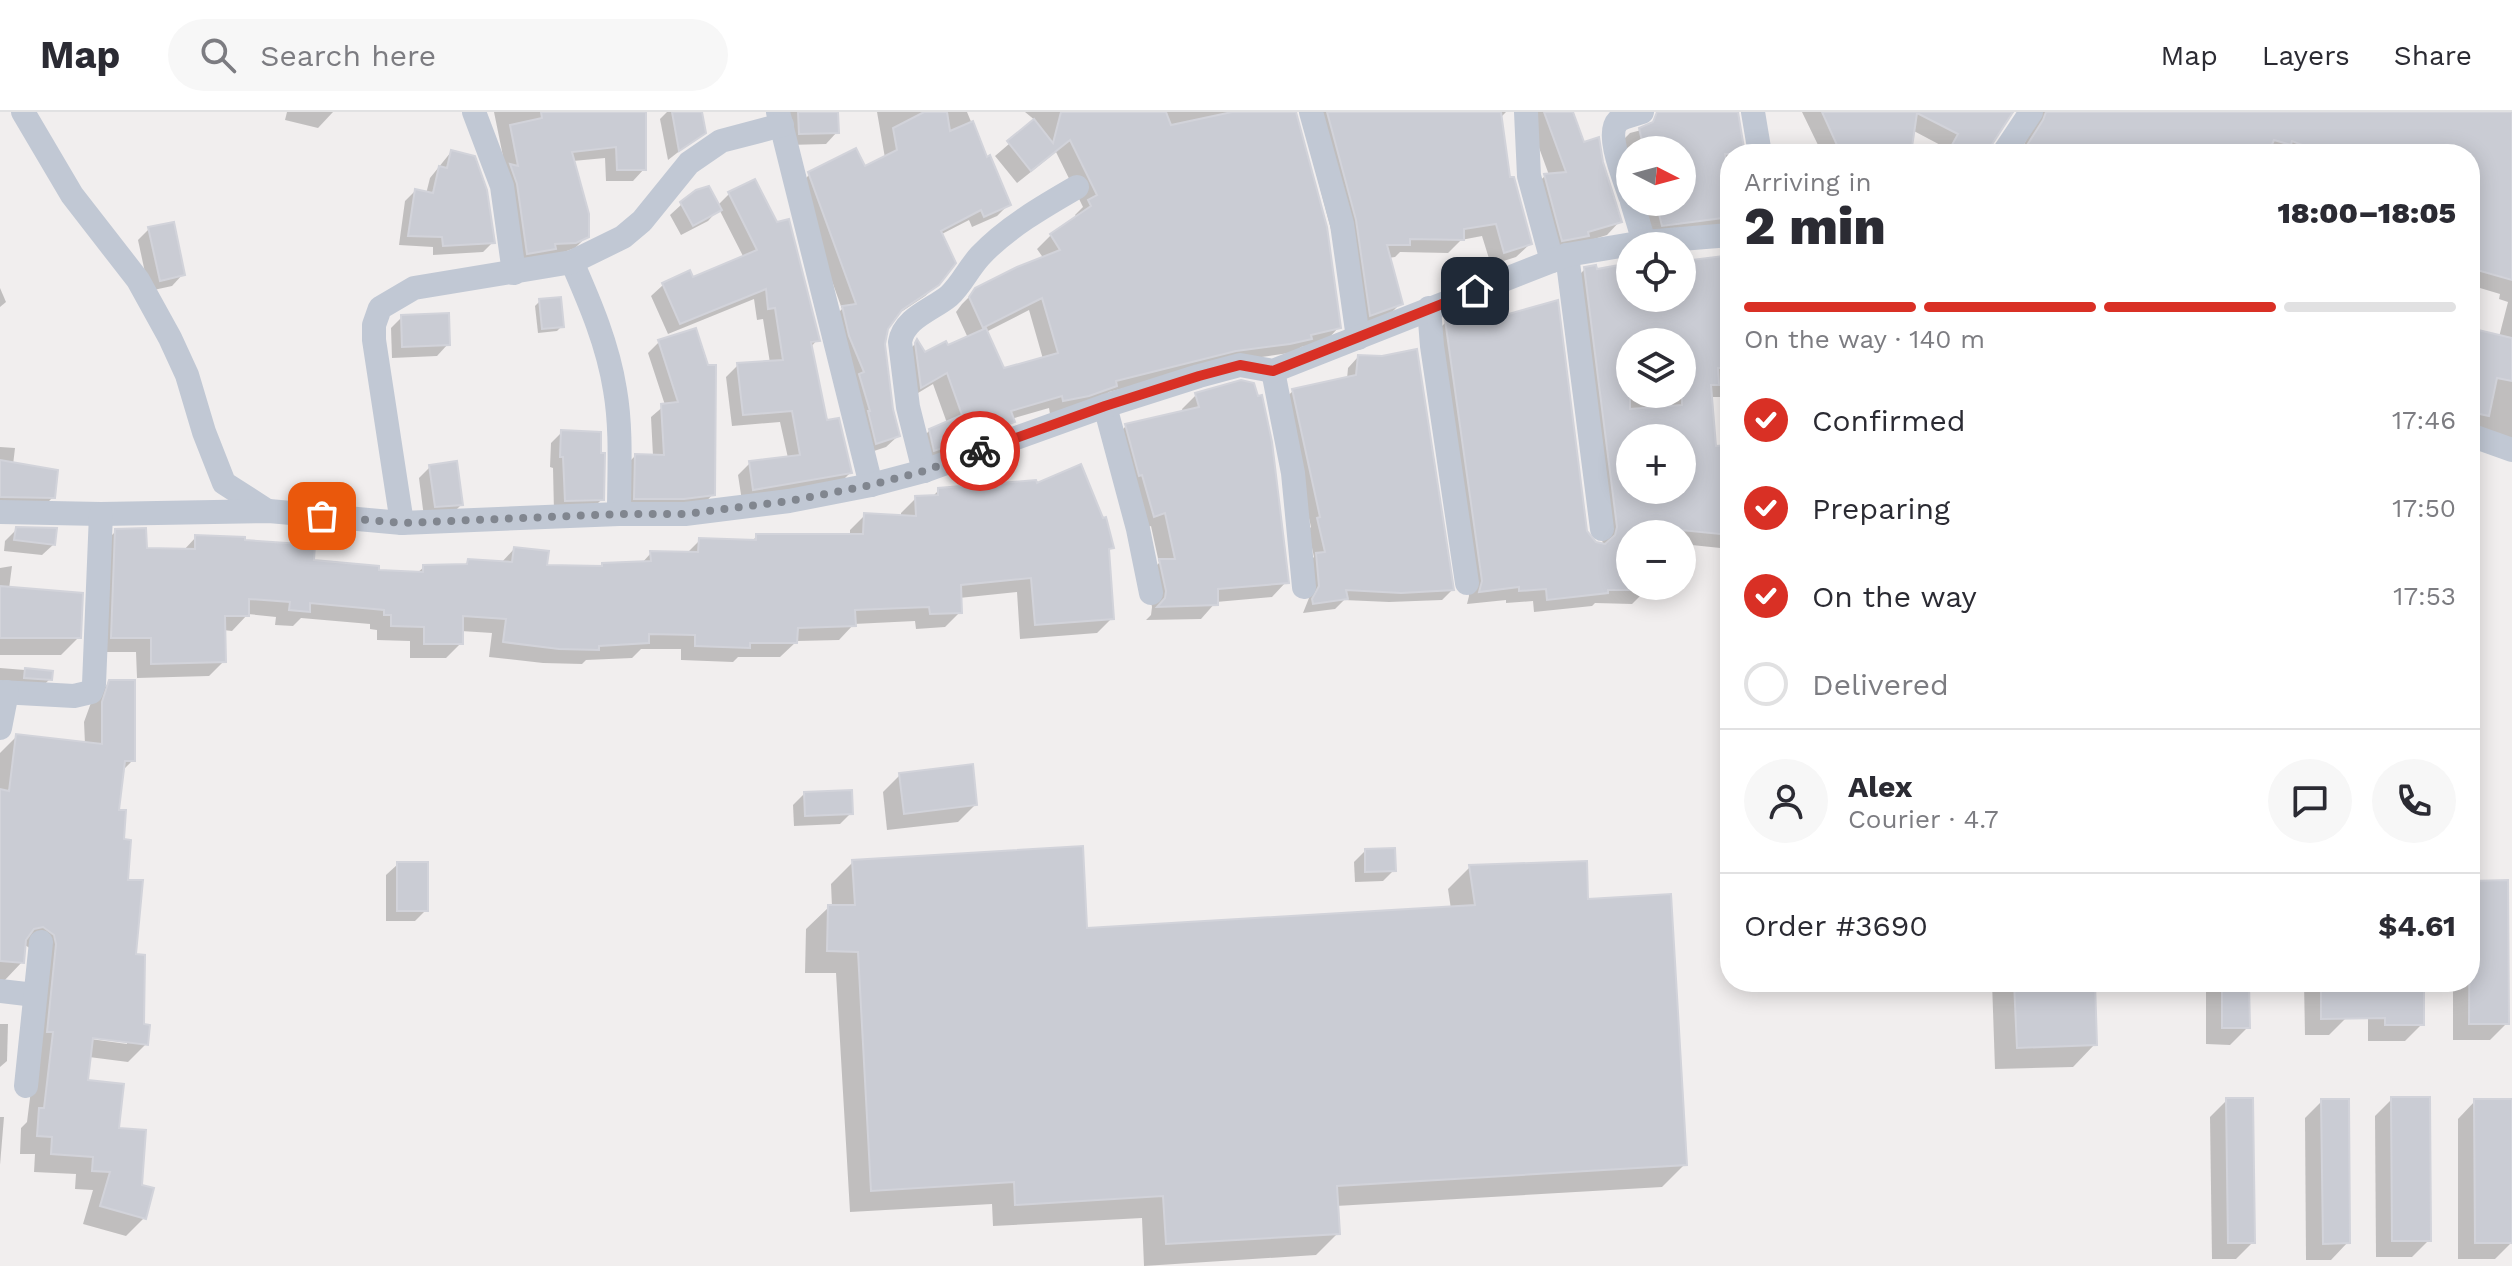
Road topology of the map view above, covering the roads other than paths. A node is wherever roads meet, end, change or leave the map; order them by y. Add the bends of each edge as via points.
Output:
1 (23, 112) edge
2 (474, 112) edge
3 (1311, 112) edge
4 (1526, 112) edge
5 (1642, 112) edge
6 (1753, 112) edge
7 (2031, 112) edge
8 (780, 118) edge
9 (1758, 144) edge
10 (2010, 144) edge
11 (1616, 149) edge
12 (1077, 187) dead end
13 (1720, 236) edge
14 (1696, 238) edge
15 (1616, 247) edge
16 (1559, 258) junction
17 (572, 262) junction
18 (514, 273) junction
19 (1429, 308) junction
20 (1358, 338) junction
21 (1273, 371) junction
22 (1105, 406) junction
23 (2480, 438) edge
24 (2511, 446) edge
25 (924, 471) junction
26 (871, 485) junction
27 (269, 511) junction
28 (0, 512) edge
29 (101, 514) junction
30 (619, 514) junction
31 (402, 523) junction
32 (1602, 529) dead end
33 (1467, 583) dead end
34 (1304, 587) dead end
35 (1151, 593) dead end
36 (3, 692) edge
37 (0, 728) edge
38 (41, 942) dead end
39 (0, 991) edge
40 (35, 995) junction
41 (26, 1086) dead end

1 - 27 street via 56,172 138,280 164,326 224,483
2 - 18 street via 502,186
3 - 20 street via 1342,224
4 - 16 street via 1529,176
5 - 11 street via 1620,118 1613,128
6 - 9 street
7 - 10 street
8 - 17 street via 721,141 689,163 642,221 623,237
8 - 26 street
12 - 25 street via 981,254 948,296 902,332 908,407
13 - 14 street
15 - 16 street
16 - 19 street
16 - 32 street
17 - 18 street
17 - 30 street via 592,306 616,393
18 - 31 street via 414,288 380,308 374,340
19 - 20 street
19 - 33 street
20 - 21 street
21 - 22 street via 1240,365
21 - 34 street via 1293,473
22 - 25 street
22 - 35 street
23 - 24 street
25 - 26 street
26 - 30 street via 685,514
27 - 29 street
27 - 31 street
28 - 29 street
29 - 36 street via 91,692
30 - 31 street
36 - 37 street
38 - 40 street
39 - 40 street
40 - 41 street

